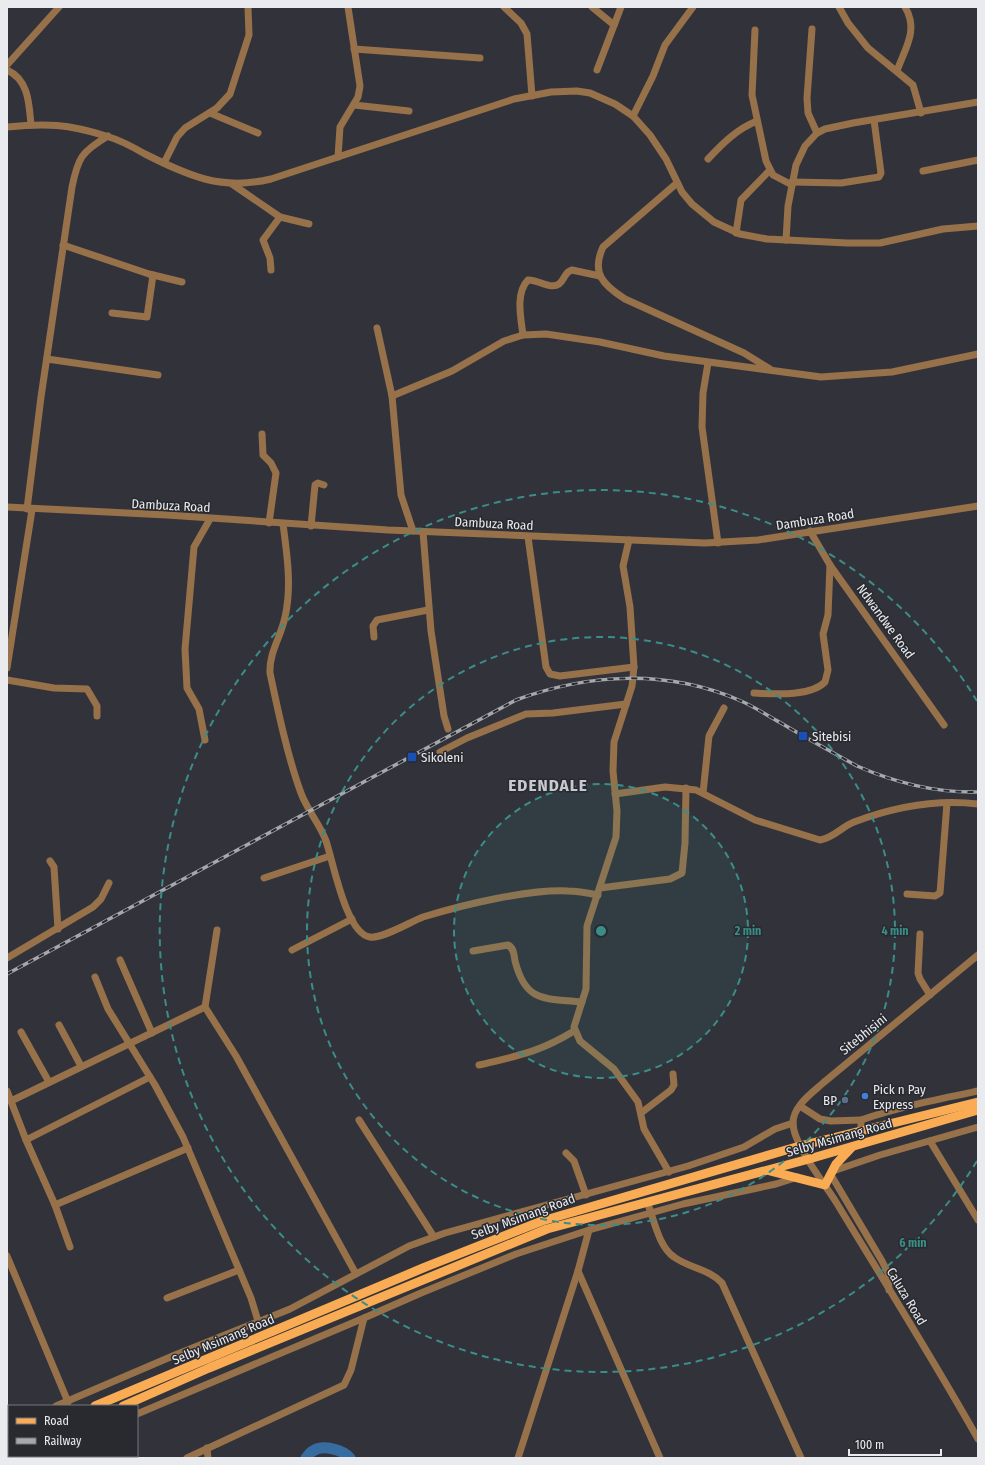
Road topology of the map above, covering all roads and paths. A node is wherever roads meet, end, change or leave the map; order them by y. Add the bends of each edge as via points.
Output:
1 (59, 7) edge
2 (248, 7) edge
3 (348, 7) edge
4 (504, 7) edge
5 (592, 7) edge
6 (621, 7) edge
7 (692, 7) edge
8 (839, 7) edge
9 (905, 7) edge
10 (614, 25) junction
11 (812, 29) dead end
12 (755, 30) dead end
13 (354, 48) junction
14 (480, 58) dead end
15 (7, 65) edge
16 (7, 70) edge
17 (596, 70) dead end
18 (897, 71) junction
19 (532, 96) junction
20 (978, 102) edge
21 (354, 105) junction
22 (409, 111) dead end
23 (921, 112) junction
24 (210, 113) junction
25 (633, 116) junction
26 (874, 120) junction
27 (757, 121) junction
28 (31, 125) junction
29 (7, 127) edge
30 (258, 133) dead end
31 (817, 133) junction
32 (108, 136) junction
33 (338, 157) junction
34 (708, 159) dead end
35 (978, 160) edge
36 (164, 163) junction
37 (769, 171) junction
38 (923, 171) dead end
39 (677, 183) junction
40 (792, 183) junction
41 (232, 184) junction
42 (280, 217) junction
43 (309, 224) dead end
44 (978, 226) edge
45 (736, 232) junction
46 (786, 240) junction
47 (64, 245) junction
48 (271, 270) dead end
49 (153, 275) junction
50 (600, 276) junction
51 (182, 282) dead end
52 (112, 313) dead end
53 (377, 328) dead end
54 (523, 335) junction
55 (978, 354) edge
56 (46, 359) junction
57 (708, 363) junction
58 (770, 369) junction
59 (158, 375) dead end
60 (392, 396) junction
61 (262, 434) dead end
62 (324, 485) dead end
63 (978, 506) edge
64 (7, 507) edge
65 (30, 509) junction
66 (210, 519) junction
67 (269, 523) junction
68 (283, 524) junction
69 (311, 526) junction
70 (412, 531) junction
71 (423, 532) junction
72 (810, 532) junction
73 (528, 536) junction
74 (629, 540) junction
75 (718, 543) junction
76 (830, 565) junction
77 (428, 610) junction
78 (374, 637) dead end
79 (634, 667) junction
80 (7, 668) edge
81 (7, 680) edge
82 (754, 693) dead end
83 (626, 704) junction
84 (724, 708) dead end
85 (97, 716) dead end
86 (944, 725) dead end
87 (448, 729) dead end
88 (205, 740) dead end
89 (440, 752) dead end
90 (686, 788) junction
91 (703, 793) junction
92 (615, 794) junction
93 (947, 803) junction
94 (978, 804) edge
95 (330, 856) junction
96 (50, 861) dead end
97 (264, 878) dead end
98 (109, 883) dead end
99 (599, 892) junction
100 (907, 894) dead end
101 (352, 919) junction
102 (58, 929) junction
103 (217, 930) dead end
104 (920, 934) dead end
105 (292, 950) dead end
106 (473, 951) dead end
107 (978, 955) edge
108 (7, 958) edge
109 (120, 960) dead end
110 (95, 978) dead end
111 (930, 995) junction
112 (582, 1002) junction
113 (205, 1007) junction
114 (59, 1025) dead end
115 (574, 1031) junction
116 (21, 1032) dead end
117 (152, 1033) junction
118 (129, 1044) junction
119 (479, 1065) dead end
120 (81, 1066) junction
121 (673, 1074) dead end
122 (150, 1077) junction
123 (49, 1082) junction
124 (7, 1091) edge
125 (978, 1091) edge
126 (11, 1101) junction
127 (978, 1102) edge
128 (800, 1106) junction
129 (978, 1110) edge
130 (641, 1113) junction
131 (359, 1120) dead end
132 (861, 1120) junction
133 (793, 1123) junction
134 (978, 1127) edge
135 (861, 1130) junction
136 (26, 1140) junction
137 (930, 1141) junction
138 (800, 1146) junction
139 (853, 1146) junction
140 (188, 1148) junction
141 (566, 1153) dead end
142 (809, 1160) junction
143 (768, 1170) junction
144 (669, 1172) junction
145 (832, 1173) junction
146 (798, 1177) junction
147 (825, 1185) junction
148 (586, 1195) junction
149 (647, 1202) junction
150 (55, 1205) junction
151 (651, 1213) junction
152 (978, 1220) edge
153 (589, 1230) junction
154 (434, 1237) junction
155 (70, 1247) dead end
156 (7, 1256) edge
157 (239, 1270) junction
158 (578, 1271) junction
159 (356, 1274) junction
160 (889, 1290) junction
161 (167, 1298) dead end
162 (364, 1318) junction
163 (258, 1321) junction
164 (68, 1402) junction
165 (59, 1405) edge
166 (97, 1405) edge
167 (126, 1405) edge
168 (138, 1414) edge
169 (978, 1439) edge
170 (208, 1448) junction
171 (187, 1458) edge
172 (208, 1458) edge
173 (518, 1458) edge
174 (660, 1458) edge
175 (801, 1458) edge

1 - 15 street
2 - 24 street via 248,35 234,85 226,100
3 - 13 street
4 - 19 street via 521,23 527,34
5 - 10 street
6 - 10 street
7 - 25 street via 665,45
8 - 18 street via 868,48
9 - 18 street via 912,28
10 - 17 street
11 - 31 street via 807,98 808,113
12 - 27 street via 752,95
13 - 14 street
13 - 21 street via 360,86
16 - 28 street via 19,78 26,90
18 - 23 street via 915,88
19 - 25 street via 564,91 590,94 614,104
19 - 33 street via 514,99
20 - 23 street
21 - 22 street
21 - 33 street via 340,127
23 - 26 street
24 - 30 street
24 - 36 street via 185,128 177,137
25 - 39 street via 666,159
26 - 31 street via 825,129
26 - 40 street via 881,173 879,177 841,183
27 - 34 street via 731,136
27 - 37 street
28 - 29 street
28 - 32 street via 67,125
31 - 40 street via 802,152
32 - 36 street
32 - 47 street via 95,144 80,159 72,187
33 - 41 street via 271,179
35 - 38 street
36 - 41 street via 188,175
37 - 40 street via 777,178
37 - 45 street via 741,200
39 - 45 street via 697,209 714,222
39 - 50 street via 604,246 598,261
40 - 46 street
41 - 42 street
42 - 43 street
42 - 48 street via 263,240 270,258
44 - 46 street via 943,229 880,243
45 - 46 street via 767,239
47 - 49 street
47 - 56 street
49 - 51 street
49 - 52 street via 147,317
50 - 54 street via 572,270 555,285 528,280 521,296
50 - 58 street via 607,287 624,299 744,352
53 - 60 street
54 - 57 street via 546,334 600,342
54 - 60 street via 504,341 452,371
55 - 58 street via 892,372 821,377
56 - 59 street
56 - 65 street
57 - 58 street
57 - 75 street via 703,393 702,427
60 - 70 street via 401,495
61 - 67 street via 263,455 276,473
62 - 69 street via 315,485
63 - 72 street, Dambuza Road
64 - 65 street, Dambuza Road
65 - 66 street, Dambuza Road
65 - 80 street
66 - 67 street, Dambuza Road
66 - 88 street via 194,547 185,649 186,684 199,709
67 - 68 street, Dambuza Road
68 - 69 street, Dambuza Road
68 - 95 street via 288,557 288,598 284,624 271,659 270,673 299,789 320,825
69 - 70 street, Dambuza Road
70 - 71 street, Dambuza Road
71 - 73 street, Dambuza Road
71 - 77 street
72 - 75 street, Dambuza Road
72 - 76 street, Ndwandwe Road
73 - 74 street, Dambuza Road
73 - 79 street via 548,671 554,676 560,676
74 - 75 street, Dambuza Road
74 - 79 street via 622,566 630,607
76 - 82 street via 828,615 823,634 828,670 826,682 816,688 793,693
76 - 86 street, Ndwandwe Road
77 - 78 street via 377,620 373,626
77 - 87 street
79 - 83 street via 632,686
81 - 85 street via 54,688 87,689 97,706
83 - 89 street via 526,714
83 - 92 street via 614,742
84 - 91 street via 709,736
90 - 91 street
90 - 92 street via 664,787
90 - 99 street via 682,873 670,879
91 - 93 street via 755,820 820,840 828,839 848,825 894,810
92 - 99 street via 616,836
93 - 94 street
93 - 100 street via 940,893 935,896
95 - 97 street
95 - 101 street
96 - 102 street via 54,867
98 - 102 street via 101,899 93,907
99 - 101 street via 550,891 495,900 424,917 373,937 362,934
99 - 112 street via 587,926 587,976
101 - 105 street
102 - 108 street
103 - 113 street
104 - 111 street via 918,973
106 - 112 street via 508,945 513,951 520,976 531,993 540,998
107 - 111 street, Sitebhisini
109 - 117 street
110 - 118 street via 105,1005
111 - 128 street, Sitebhisini via 823,1083
112 - 115 street
113 - 117 street
113 - 159 street via 236,1056
114 - 120 street
115 - 119 street via 533,1052
115 - 130 street via 580,1041 614,1069 638,1102
116 - 123 street
117 - 118 street
118 - 120 street
118 - 122 street
120 - 123 street
121 - 130 street via 674,1085 671,1090
122 - 136 street
122 - 140 street
123 - 126 street
124 - 126 street
125 - 132 street
126 - 136 street
127 - 135 main road, Selby Msimang Road
128 - 132 street via 820,1119
128 - 133 street, Sitebhisini
129 - 139 main road, Selby Msimang Road
130 - 144 street via 644,1129
131 - 154 street
132 - 135 street
133 - 138 street
133 - 144 street via 775,1128 744,1147
134 - 137 street
135 - 138 main road, Selby Msimang Road
136 - 150 street
137 - 145 street
137 - 152 street
138 - 142 street, Caluza Road
138 - 166 main road, Selby Msimang Road via 536,1223
139 - 142 main road, Selby Msimang Road
139 - 145 main road via 839,1160
140 - 150 street
140 - 157 street
141 - 148 street via 574,1161
142 - 143 main road, Selby Msimang Road
142 - 147 street, Caluza Road
143 - 146 main road
143 - 149 main road, Selby Msimang Road
144 - 148 street
145 - 147 main road
145 - 160 street via 888,1273
146 - 147 main road
146 - 151 street
147 - 160 street, Caluza Road
148 - 154 street
149 - 151 street
149 - 167 main road, Selby Msimang Road via 564,1224 496,1249
150 - 155 street
151 - 153 street
151 - 175 street via 659,1234 674,1258 715,1275 722,1283
153 - 158 street
153 - 162 street via 516,1254
154 - 159 street via 409,1246
156 - 164 street
157 - 161 street
157 - 163 street
158 - 173 street
158 - 174 street
159 - 163 street via 290,1308
160 - 169 street, Caluza Road
162 - 168 street
162 - 170 street via 351,1370 344,1385
163 - 164 street
164 - 165 street
170 - 171 street
170 - 172 street

